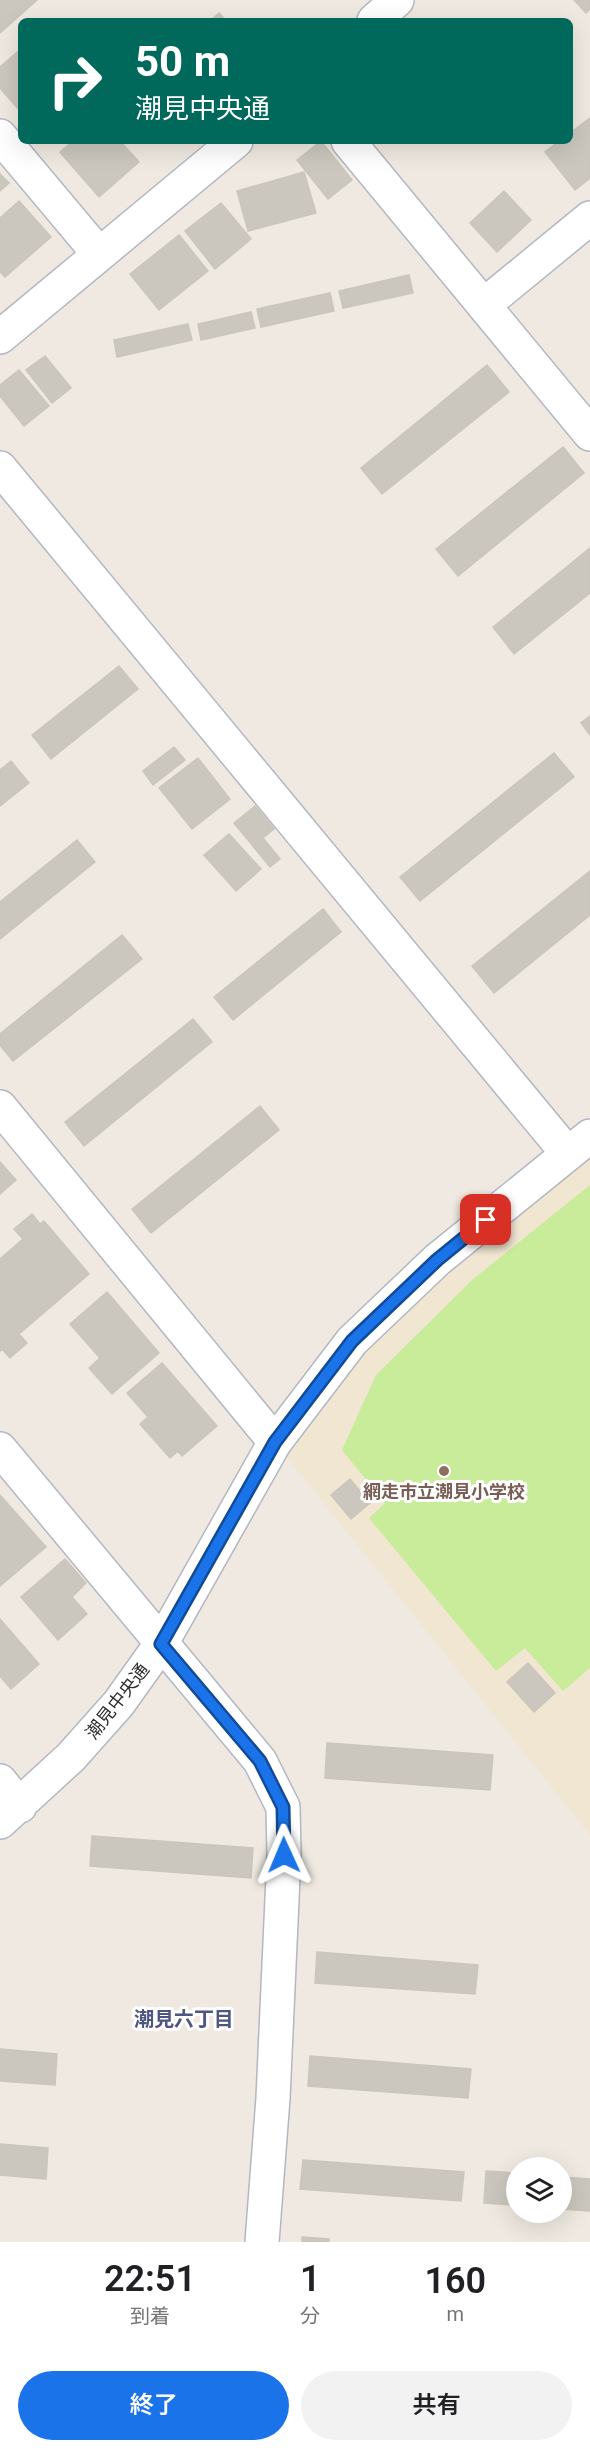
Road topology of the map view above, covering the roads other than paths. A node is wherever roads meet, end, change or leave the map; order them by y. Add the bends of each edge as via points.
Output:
1 (397, 0) edge
2 (377, 18) edge
3 (0, 136) edge
4 (232, 144) edge
5 (350, 144) edge
6 (590, 218) edge
7 (99, 254) junction
8 (484, 305) junction
9 (0, 337) edge
10 (590, 434) edge
11 (0, 468) edge
12 (0, 1107) edge
13 (579, 1145) edge
14 (275, 1442) junction
15 (0, 1449) edge
16 (161, 1644) junction
17 (0, 1781) edge
18 (10, 1814) edge
19 (262, 2242) edge

1 - 2 street
3 - 7 street
4 - 7 street
5 - 8 street
6 - 8 street
7 - 9 street
8 - 10 street
11 - 13 street
12 - 14 street
13 - 14 street, 潮見中央通 via 437,1260 352,1341
14 - 16 street, 潮見中央通
15 - 16 street
16 - 18 street, 潮見中央通 via 119,1703 78,1750
16 - 19 street via 260,1761 283,1807 274,2086
17 - 18 street

